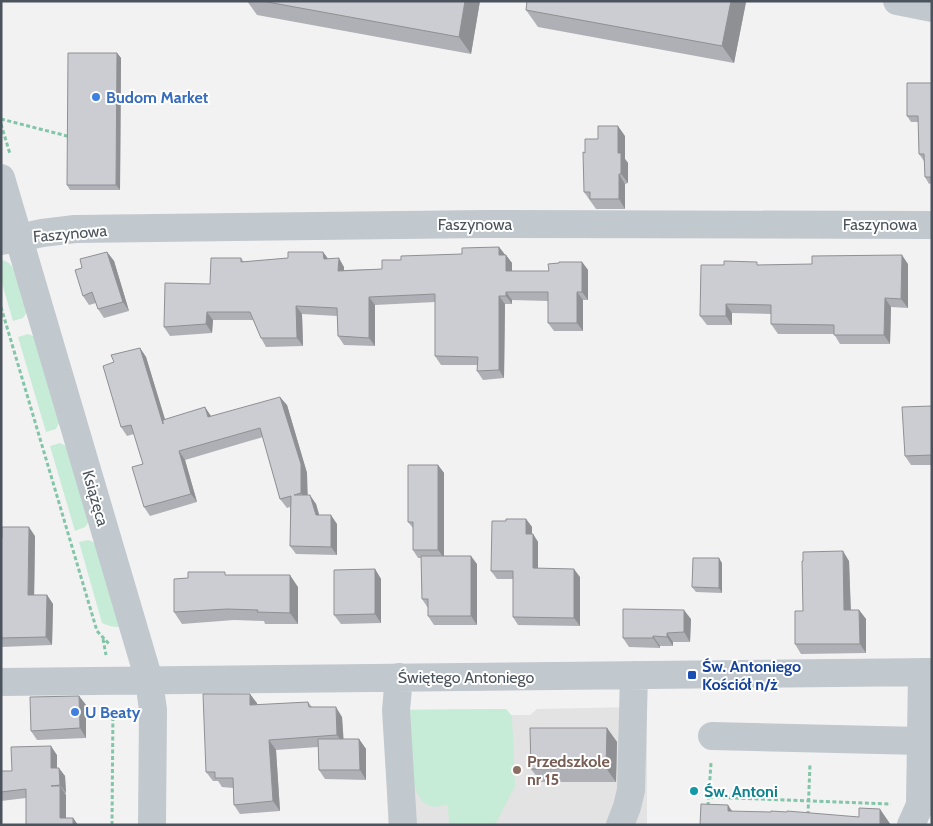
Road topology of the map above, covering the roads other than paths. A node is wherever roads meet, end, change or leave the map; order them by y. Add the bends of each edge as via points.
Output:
1 (896, 1) edge
2 (932, 8) edge
3 (1, 178) edge
4 (932, 224) edge
5 (10, 240) edge
6 (927, 672) edge
7 (634, 676) junction
8 (399, 677) junction
9 (138, 680) junction
10 (1, 682) edge
11 (712, 736) dead end
12 (921, 741) junction
13 (921, 802) edge
14 (152, 825) edge
15 (403, 825) edge
16 (620, 825) edge

1 - 2 street
3 - 5 street, Książęca
4 - 5 street, Faszynowa via 484,224 75,229
5 - 9 street, Książęca
6 - 7 street, Świętego Antoniego
6 - 12 street
7 - 8 street, Świętego Antoniego
7 - 16 street via 631,790
8 - 9 street, Świętego Antoniego
8 - 15 street via 396,710
9 - 10 street, Świętego Antoniego
9 - 14 street, Książęca via 153,710
11 - 12 street
12 - 13 street

